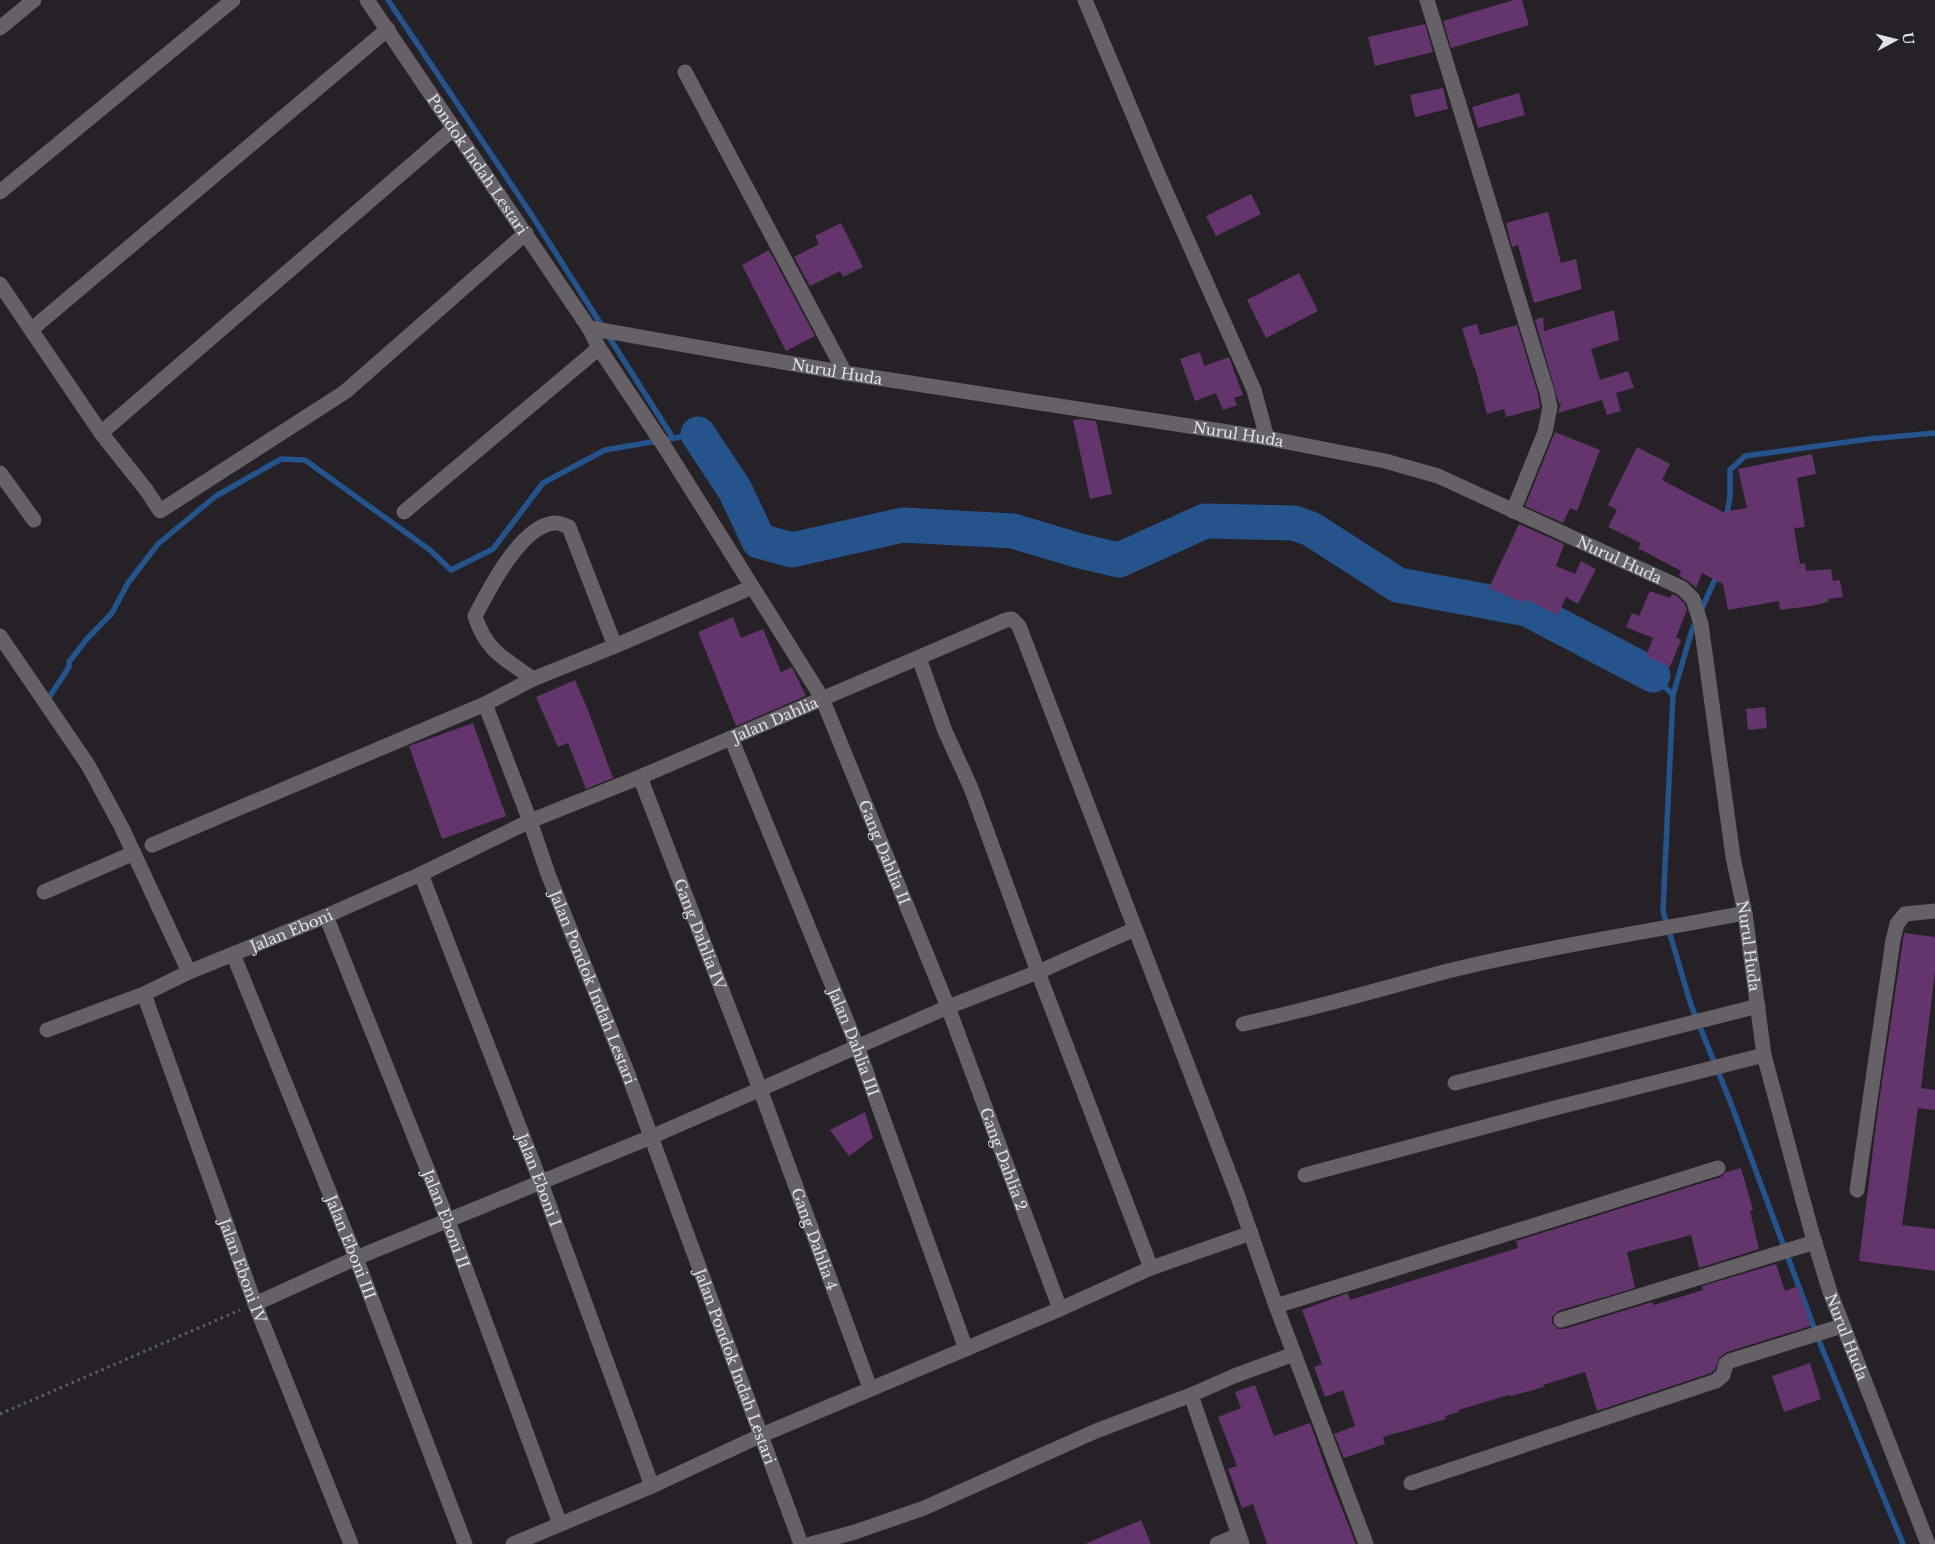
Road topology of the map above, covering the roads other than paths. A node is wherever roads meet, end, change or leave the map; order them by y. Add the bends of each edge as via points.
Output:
1 (34, 0) edge
2 (233, 0) edge
3 (367, 0) edge
4 (1085, 0) edge
5 (1427, 0) edge
6 (0, 28) edge
7 (388, 29) junction
8 (685, 72) dead end
9 (453, 129) junction
10 (0, 192) edge
11 (526, 233) junction
12 (0, 284) edge
13 (589, 328) junction
14 (32, 329) junction
15 (599, 348) junction
16 (846, 373) junction
17 (101, 433) junction
18 (1267, 438) junction
19 (666, 449) joint
20 (0, 473) edge
21 (1513, 511) junction
22 (404, 512) dead end
23 (34, 520) dead end
24 (752, 587) junction
25 (0, 636) edge
26 (616, 646) junction
27 (919, 658) junction
28 (532, 678) junction
29 (822, 698) junction
30 (485, 704) junction
31 (731, 738) junction
32 (640, 777) junction
33 (530, 821) junction
34 (152, 845) dead end
35 (134, 853) junction
36 (422, 874) junction
37 (44, 892) dead end
38 (1935, 911) edge
39 (1745, 913) junction
40 (326, 916) junction
41 (1136, 930) junction
42 (233, 954) junction
43 (188, 972) junction
44 (1038, 972) junction
45 (144, 994) junction
46 (1758, 1006) junction
47 (948, 1007) junction
48 (1243, 1024) dead end
49 (47, 1030) dead end
50 (857, 1046) junction
51 (1764, 1055) junction
52 (1455, 1082) dead end
53 (760, 1089) junction
54 (651, 1138) junction
55 (1718, 1168) dead end
56 (1305, 1175) dead end
57 (541, 1183) junction
58 (1857, 1190) dead end
59 (448, 1222) junction
60 (1250, 1233) junction
61 (1811, 1244) junction
62 (356, 1258) junction
63 (1151, 1268) junction
64 (255, 1304) junction
65 (1276, 1306) junction
66 (1060, 1310) junction
67 (1561, 1320) dead end
68 (1836, 1328) junction
69 (966, 1349) junction
70 (1294, 1354) junction
71 (870, 1388) junction
72 (1191, 1395) junction
73 (762, 1435) junction
74 (1411, 1483) dead end
75 (652, 1486) junction
76 (560, 1524) junction
77 (1240, 1540) edge
78 (350, 1544) edge
79 (465, 1544) edge
80 (513, 1544) edge
81 (801, 1544) edge
82 (811, 1544) edge
83 (1217, 1544) edge
84 (1366, 1544) edge
85 (1928, 1544) edge

1 - 6 street
2 - 10 street
3 - 7 street, Pondok Indah Lestari
4 - 18 street via 1254,390
5 - 21 street via 1548,392 1550,407 1546,432
7 - 9 street, Pondok Indah Lestari
7 - 14 street
8 - 16 street
9 - 11 street, Pondok Indah Lestari
9 - 17 street
11 - 13 street, Pondok Indah Lestari
11 - 17 street via 344,392 160,511
12 - 14 street
13 - 15 street, Pondok Indah Lestari
13 - 16 street, Nurul Huda
14 - 17 street
15 - 19 street, Pondok Indah Lestari
15 - 22 street
16 - 18 street, Nurul Huda
18 - 21 street, Nurul Huda via 1385,461 1438,476
19 - 24 street, Gang Dahlia II
20 - 23 street
21 - 39 street, Nurul Huda via 1682,588 1693,599 1701,624 1733,857
24 - 26 street
24 - 29 street, Gang Dahlia II
25 - 35 street via 88,765
26 - 28 street
26 - 28 street via 569,528 556,522 537,528 508,558 476,616 481,634 493,651
27 - 29 street, Jalan Dahlia
27 - 41 street, Jalan Dahlia via 1006,620 1012,619 1019,626
27 - 44 street via 945,731 971,788
28 - 30 street
29 - 31 street, Jalan Dahlia
29 - 47 street, Gang Dahlia II
30 - 33 street, Jalan Pondok Indah Lestari
30 - 34 street
31 - 32 street, Jalan Dahlia
31 - 50 street, Jalan Dahlia III
32 - 33 street, Jalan Dahlia
32 - 53 street, Gang Dahlia IV
33 - 36 street, Jalan Eboni
33 - 54 street, Jalan Pondok Indah Lestari
35 - 37 street
35 - 43 street
36 - 40 street, Jalan Eboni
36 - 57 street, Jalan Eboni I
38 - 58 street via 1905,914 1897,924
39 - 46 street, Nurul Huda
39 - 48 street via 1588,941 1449,971
40 - 42 street, Jalan Eboni
40 - 59 street, Jalan Eboni II
41 - 44 street
41 - 60 street
42 - 43 street, Jalan Eboni
42 - 62 street, Jalan Eboni III
43 - 45 street, Jalan Eboni
44 - 47 street
44 - 63 street
45 - 49 street, Jalan Eboni
45 - 64 street, Jalan Eboni IV
46 - 51 street, Nurul Huda
46 - 52 street
47 - 50 street
47 - 66 street, Gang Dahlia 2
50 - 53 street
50 - 69 street, Jalan Dahlia III
51 - 56 street
51 - 61 street, Nurul Huda
53 - 54 street
53 - 71 street, Gang Dahlia 4
54 - 57 street
54 - 73 street, Jalan Pondok Indah Lestari
55 - 65 street
57 - 59 street
57 - 75 street, Jalan Eboni I
59 - 62 street
59 - 76 street, Jalan Eboni II
60 - 63 street
60 - 65 street
61 - 67 street
61 - 68 street, Nurul Huda
62 - 64 street
62 - 79 street, Jalan Eboni III
63 - 66 street
64 - 78 street, Jalan Eboni IV
65 - 70 street
66 - 69 street
68 - 74 street via 1730,1362 1716,1381
68 - 85 street, Nurul Huda
69 - 71 street
70 - 72 street
70 - 84 street
71 - 73 street
72 - 77 street
72 - 82 street via 1096,1431 924,1508
73 - 75 street
73 - 81 street, Jalan Pondok Indah Lestari
75 - 76 street
76 - 80 street
77 - 83 street

